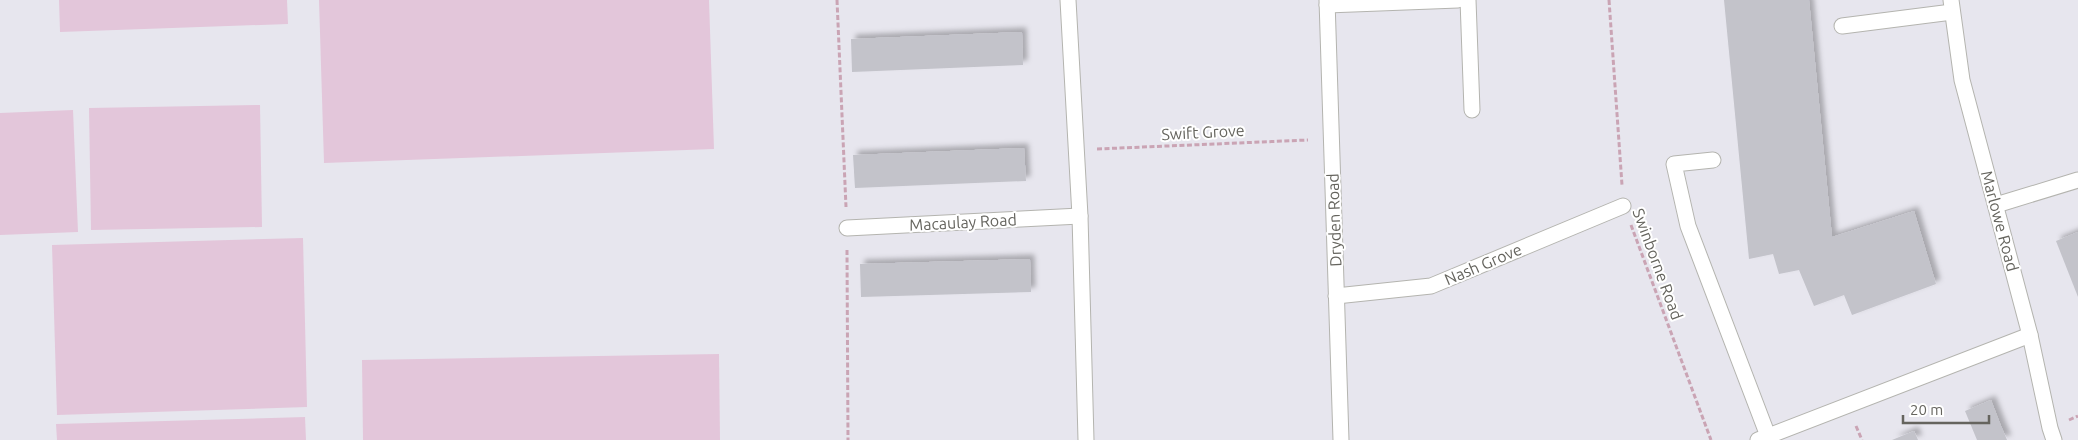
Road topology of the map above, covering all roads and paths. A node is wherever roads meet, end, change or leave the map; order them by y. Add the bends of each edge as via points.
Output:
1 (1068, 0) edge
2 (1458, 0) edge
3 (1468, 0) edge
4 (1609, 0) edge
5 (1327, 3) edge
6 (1952, 6) edge
7 (1842, 26) dead end
8 (1472, 110) dead end
9 (1332, 138) junction
10 (1076, 150) junction
11 (1713, 160) dead end
12 (2078, 180) edge
13 (1996, 205) junction
14 (1624, 206) junction
15 (1080, 216) junction
16 (847, 228) dead end
17 (1336, 296) junction
18 (2030, 335) junction
19 (1763, 438) edge
20 (1086, 440) edge
21 (1341, 440) edge
22 (1711, 440) edge
23 (2054, 440) edge

1 - 10 street
2 - 5 street
3 - 8 street
4 - 14 path, Swinborne Road
5 - 9 street, Dryden Road
6 - 7 street
6 - 13 street, Marlowe Road via 1962,80
9 - 10 path, Swift Grove
9 - 17 street, Dryden Road
10 - 15 street
11 - 19 street via 1674,164 1688,226
12 - 13 street
13 - 18 street, Marlowe Road
14 - 17 street, Nash Grove via 1430,286
14 - 22 path, Swinborne Road
15 - 16 street, Macaulay Road
15 - 20 street
17 - 21 street, Dryden Road
18 - 19 street
18 - 23 street, Marlowe Road

